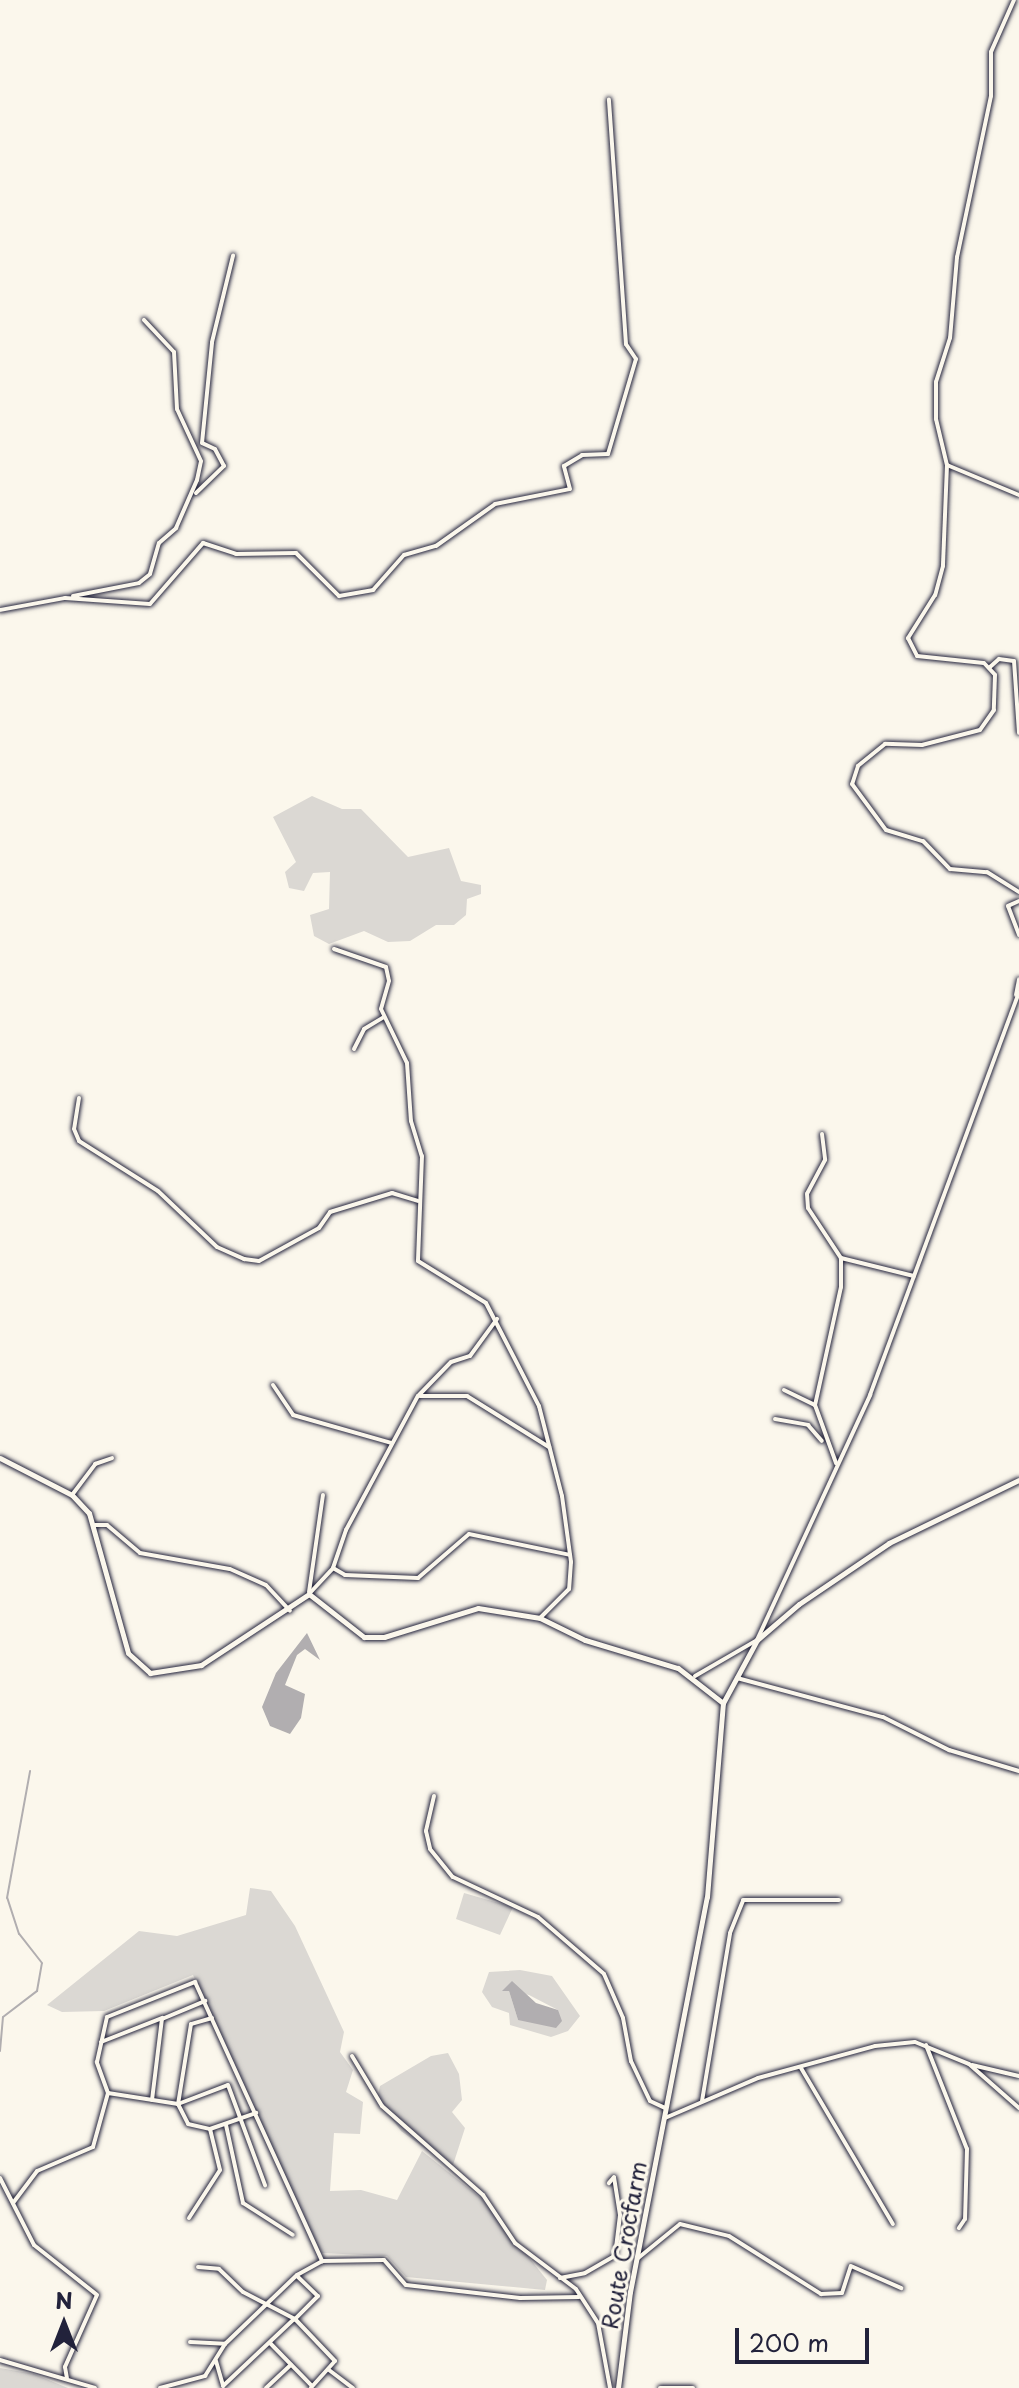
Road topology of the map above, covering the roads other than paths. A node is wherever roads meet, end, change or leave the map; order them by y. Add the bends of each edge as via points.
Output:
1 (1014, 0) edge
2 (609, 100) dead end
3 (233, 256) dead end
4 (144, 320) dead end
5 (199, 443) junction
6 (947, 465) junction
7 (196, 493) dead end
8 (1019, 495) edge
9 (65, 598) junction
10 (0, 610) edge
11 (990, 667) junction
12 (1019, 733) edge
13 (1019, 892) edge
14 (1019, 901) edge
15 (1019, 935) edge
16 (334, 949) dead end
17 (1019, 979) edge
18 (1019, 992) edge
19 (1015, 1002) junction
20 (384, 1017) junction
21 (354, 1049) dead end
22 (79, 1098) dead end
23 (822, 1134) dead end
24 (419, 1202) junction
25 (841, 1258) junction
26 (914, 1276) junction
27 (497, 1319) junction
28 (273, 1385) dead end
29 (784, 1390) dead end
30 (418, 1396) junction
31 (815, 1405) junction
32 (775, 1419) dead end
33 (391, 1443) junction
34 (824, 1443) junction
35 (549, 1447) junction
36 (0, 1458) edge
37 (112, 1458) dead end
38 (836, 1463) junction
39 (1019, 1480) edge
40 (72, 1495) junction
41 (323, 1495) dead end
42 (95, 1525) junction
43 (570, 1555) junction
44 (333, 1568) junction
45 (309, 1594) junction
46 (290, 1611) junction
47 (540, 1618) junction
48 (757, 1640) junction
49 (695, 1676) junction
50 (734, 1678) junction
51 (723, 1703) junction
52 (1019, 1771) edge
53 (434, 1796) dead end
54 (839, 1900) dead end
55 (205, 2001) junction
56 (164, 2018) junction
57 (212, 2018) junction
58 (101, 2042) junction
59 (926, 2045) junction
60 (352, 2056) dead end
61 (969, 2064) junction
62 (801, 2067) junction
63 (1019, 2076) edge
64 (108, 2093) junction
65 (152, 2100) junction
66 (702, 2101) junction
67 (178, 2104) junction
68 (665, 2108) junction
69 (1019, 2108) edge
70 (256, 2113) junction
71 (240, 2118) junction
72 (663, 2119) junction
73 (226, 2125) junction
74 (210, 2129) junction
75 (0, 2178) edge
76 (609, 2183) dead end
77 (265, 2185) dead end
78 (13, 2203) junction
79 (189, 2218) dead end
80 (893, 2224) dead end
81 (959, 2228) dead end
82 (293, 2235) dead end
83 (637, 2259) junction
84 (322, 2261) junction
85 (198, 2267) dead end
86 (297, 2275) junction
87 (558, 2278) junction
88 (901, 2288) dead end
89 (579, 2297) junction
90 (267, 2303) junction
91 (295, 2319) junction
92 (190, 2342) dead end
93 (270, 2343) junction
94 (225, 2344) junction
95 (0, 2360) edge
96 (216, 2361) junction
97 (291, 2365) junction
98 (329, 2370) junction
99 (67, 2378) junction
100 (223, 2387) edge
101 (312, 2387) edge
102 (95, 2388) edge
103 (160, 2388) edge
104 (266, 2388) edge
105 (353, 2388) edge
106 (610, 2388) edge
107 (618, 2388) edge
108 (660, 2388) edge
109 (693, 2388) edge

1 - 6 street via 991,52 991,96 957,257 947,353 936,382 936,419
2 - 9 street via 626,344 636,359 608,454 582,455 564,466 570,489 495,504 436,546 404,555 373,590 339,596 296,553 236,554 203,543 150,604
3 - 5 street via 212,342
4 - 5 street via 174,352 177,409
5 - 7 street via 215,449 224,466
5 - 9 street via 197,480 176,528 159,543 150,574 139,583
6 - 8 street
6 - 11 street via 943,566 935,595 910,626 910,649
9 - 10 street
11 - 12 street via 999,659 1014,661
11 - 13 street via 994,710 980,730 922,745 885,744 858,766 852,784 886,830 923,841 950,869 987,872
14 - 15 street via 1008,906
16 - 20 street via 386,967 389,981 380,1003
17 - 19 street
18 - 19 street
19 - 26 street
20 - 21 street via 364,1029
20 - 24 street via 407,1063 411,1121 422,1156
22 - 24 street via 74,1129 79,1141 158,1191 217,1247 244,1259 259,1261 319,1228 330,1212 392,1193
23 - 25 street via 825,1160 807,1194 808,1208
24 - 27 street via 418,1261 464,1285
25 - 26 street
25 - 31 street via 834,1339
26 - 38 street via 870,1395
27 - 30 street via 470,1356 451,1362
27 - 35 street via 539,1406
28 - 33 street via 293,1415
29 - 31 street
30 - 33 street
30 - 35 street via 467,1396
31 - 34 street
32 - 34 street via 808,1425
33 - 44 street
34 - 38 street
35 - 43 street
36 - 40 street
37 - 40 street via 95,1464
38 - 48 street
39 - 48 street via 889,1543
40 - 42 street
41 - 45 street
42 - 46 street via 107,1525 140,1553 254,1580
42 - 46 street via 128,1653 150,1673 201,1665
43 - 44 street via 550,1555 469,1534 418,1578 345,1575
43 - 47 street via 569,1589
44 - 45 street
45 - 46 street
45 - 47 street via 364,1637 384,1637 469,1609
47 - 49 street via 585,1640
48 - 49 street
48 - 50 street, Route Crocfarm
49 - 51 street
50 - 51 street, Route Crocfarm
50 - 52 street via 883,1717 949,1750
51 - 68 street, Route Crocfarm via 707,1897
53 - 68 street via 426,1831 430,1849 453,1877 531,1912 604,1974 650,2101
54 - 66 street via 743,1900 730,1933
55 - 56 street
55 - 57 street
55 - 58 street via 195,1982 107,2017
56 - 58 street
56 - 65 street
57 - 67 street via 191,2024
57 - 70 street
58 - 64 street via 98,2073
59 - 61 street
59 - 62 street via 875,2046
59 - 81 street via 967,2149 965,2219
60 - 87 street via 382,2106 483,2195 515,2243
61 - 63 street
61 - 69 street
62 - 66 street
62 - 80 street
64 - 65 street
64 - 78 street via 93,2147 37,2171
65 - 67 street
66 - 72 street
67 - 71 street via 228,2085
67 - 74 street via 188,2124
68 - 72 street, Route Crocfarm
70 - 71 street
70 - 84 street
71 - 73 street
71 - 77 street
72 - 83 street, Route Crocfarm
73 - 74 street
73 - 82 street via 243,2203
74 - 79 street via 220,2170
75 - 78 street
76 - 87 street via 614,2177 620,2215 615,2256 585,2273
78 - 99 street via 34,2245 97,2295 65,2367
83 - 88 street via 680,2224 729,2236 821,2294 842,2293 851,2266
83 - 107 street, Route Crocfarm
84 - 86 street
84 - 89 street via 384,2260 406,2285 520,2298
85 - 90 street via 219,2269 243,2292
86 - 90 street
86 - 91 street via 318,2296
87 - 89 street
89 - 106 street via 598,2323
90 - 91 street
90 - 94 street
91 - 93 street
91 - 98 street via 334,2358
92 - 94 street
93 - 97 street
93 - 100 street
94 - 96 street
95 - 99 street
96 - 100 street
96 - 103 street via 205,2376
97 - 101 street
97 - 104 street
98 - 101 street
98 - 105 street
99 - 102 street
108 - 109 street

